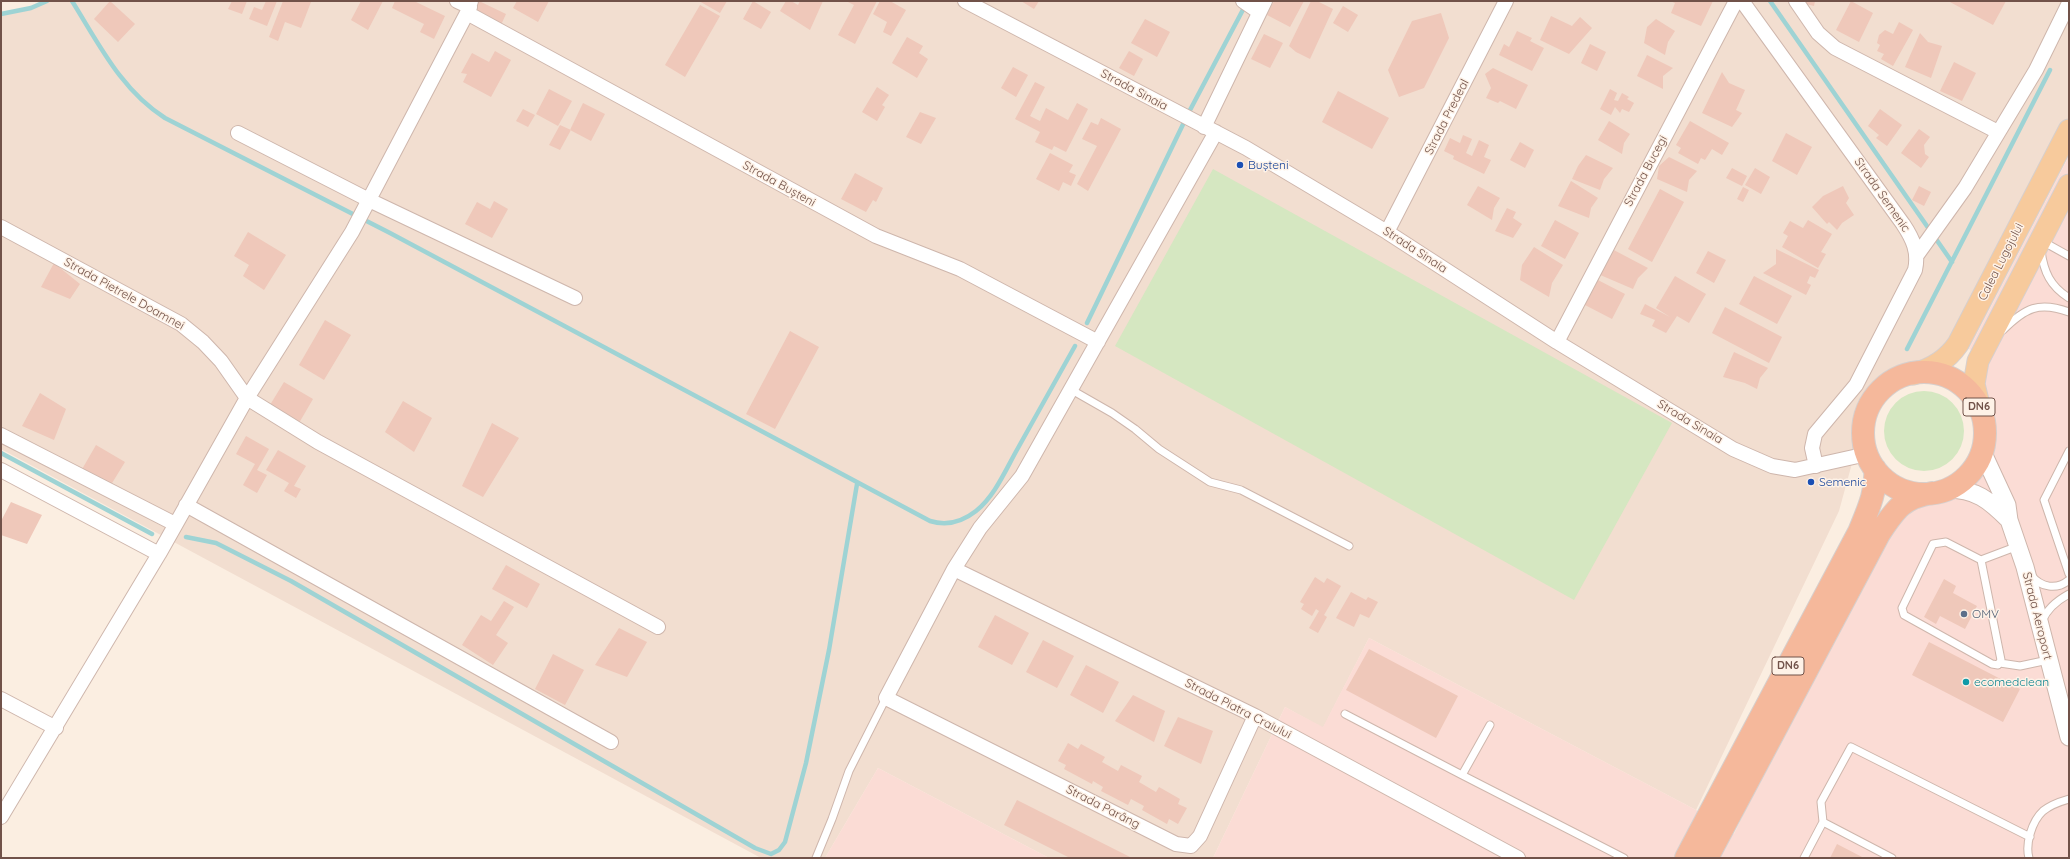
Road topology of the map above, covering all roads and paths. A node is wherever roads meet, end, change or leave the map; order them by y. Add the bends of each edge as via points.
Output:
1 (965, 1) edge
2 (1243, 1) edge
3 (1506, 1) edge
4 (1736, 1) edge
5 (1742, 1) edge
6 (1796, 1) edge
7 (2069, 3) edge
8 (466, 6) edge
9 (1260, 7) edge
10 (1204, 126) junction
11 (2069, 130) edge
12 (1998, 132) junction
13 (238, 133) dead end
14 (2069, 185) edge
15 (368, 201) junction
16 (1, 227) edge
17 (1387, 232) junction
18 (2040, 240) junction
19 (1917, 255) junction
20 (2069, 256) edge
21 (575, 298) dead end
22 (2069, 298) edge
23 (2069, 312) edge
24 (1098, 342) junction
25 (1557, 342) junction
26 (1982, 351) junction
27 (1913, 374) junction
28 (1070, 389) junction
29 (247, 398) junction
30 (1980, 409) junction
31 (1, 435) edge
32 (1982, 451) junction
33 (2069, 452) edge
34 (1871, 462) junction
35 (1816, 466) junction
36 (1, 470) edge
37 (1939, 491) junction
38 (186, 505) junction
39 (2009, 520) junction
40 (175, 524) junction
41 (1349, 546) dead end
42 (2018, 546) junction
43 (159, 554) junction
44 (1981, 560) junction
45 (2025, 567) junction
46 (954, 569) junction
47 (2069, 574) edge
48 (2069, 580) edge
49 (2069, 594) edge
50 (2040, 626) junction
51 (658, 627) dead end
52 (2048, 660) junction
53 (2000, 663) junction
54 (886, 698) junction
55 (1, 699) edge
56 (1346, 714) dead end
57 (1255, 716) junction
58 (1490, 725) dead end
59 (56, 728) junction
60 (2069, 737) edge
61 (611, 742) dead end
62 (1462, 775) junction
63 (2069, 799) edge
64 (1, 817) edge
65 (1823, 822) junction
66 (2030, 837) junction
67 (816, 858) edge
68 (1518, 858) edge
69 (1624, 858) edge
70 (1686, 858) edge
71 (1707, 858) edge
72 (1804, 858) edge
73 (1892, 858) edge
74 (2029, 858) edge

1 - 10 street, Strada Sinaia
2 - 9 street
3 - 17 street, Strada Predeal
4 - 25 street, Strada Bucegi
5 - 19 street, Strada Semenic via 1904,224 1913,240
6 - 12 street via 1818,34 1835,48
7 - 12 street via 2036,70
8 - 15 street
8 - 24 street, Strada Bușteni via 876,236 960,269
9 - 10 street
10 - 17 street, Strada Sinaia
10 - 24 street
11 - 27 main road, Calea Lugojului / DN6 via 1958,344 1940,363
12 - 19 street via 1965,188
13 - 15 street
14 - 18 main road, Calea Lugojului / DN6
15 - 21 street
15 - 29 street via 352,232
16 - 29 street, Strada Pietrele Doamnei via 181,324 221,361
17 - 25 street, Strada Sinaia
18 - 20 lane
18 - 22 lane via 2049,280 2058,291
18 - 26 main road, Calea Lugojului / DN6
19 - 35 street via 1915,270 1856,385 1815,434 1812,448
23 - 26 lane via 2052,306 2036,307 2018,315
24 - 28 street
25 - 35 street, Strada Sinaia via 1733,449 1772,466 1795,470
26 - 30 main road, Calea Lugojului / DN6 via 1974,384
27 - 30 highway, DN6 via 1935,373 1955,381 1972,395
27 - 34 highway, DN6 via 1890,383 1870,406 1864,424 1864,440
28 - 41 lane via 1112,413 1159,449 1210,482 1241,490
28 - 46 street via 1022,476 980,528
29 - 38 street
29 - 51 street via 318,442
30 - 32 highway, DN6 via 1985,430
31 - 40 street
32 - 37 highway, DN6 via 1969,474 1958,484
32 - 39 street, Strada Aeroport via 2007,505
33 - 47 lane via 2044,500
34 - 35 street, Strada Sinaia
34 - 37 highway via 1886,481 1900,489 1916,493
34 - 70 highway, DN6 via 1874,490 1859,532
36 - 43 street
37 - 39 street, Strada Aeroport via 1963,489 1980,495
37 - 71 highway, DN6 via 1909,499 1902,504 1879,534
38 - 40 street
38 - 61 street
39 - 42 street, Strada Aeroport
40 - 43 street
42 - 44 lane
42 - 45 street, Strada Aeroport
43 - 59 street
44 - 53 lane
44 - 53 lane via 1946,542 1933,544 1902,612 1992,664
45 - 48 lane via 2035,580 2048,586 2058,587
45 - 50 street, Strada Aeroport
46 - 54 street
46 - 57 street, Strada Piatra Craiului
49 - 50 lane via 2044,615
50 - 52 street, Strada Aeroport
52 - 53 lane via 2020,666
52 - 60 street, Strada Aeroport
54 - 57 street, Strada Parâng via 1184,846 1191,846 1200,836
54 - 67 lane via 849,771
55 - 59 street
56 - 62 lane
57 - 68 street, Strada Piatra Craiului
58 - 62 lane
59 - 64 street
62 - 69 lane
63 - 66 lane via 2043,811 2032,828
65 - 66 lane via 1821,802 1851,747
65 - 72 lane
65 - 73 lane
66 - 74 lane via 2027,849

